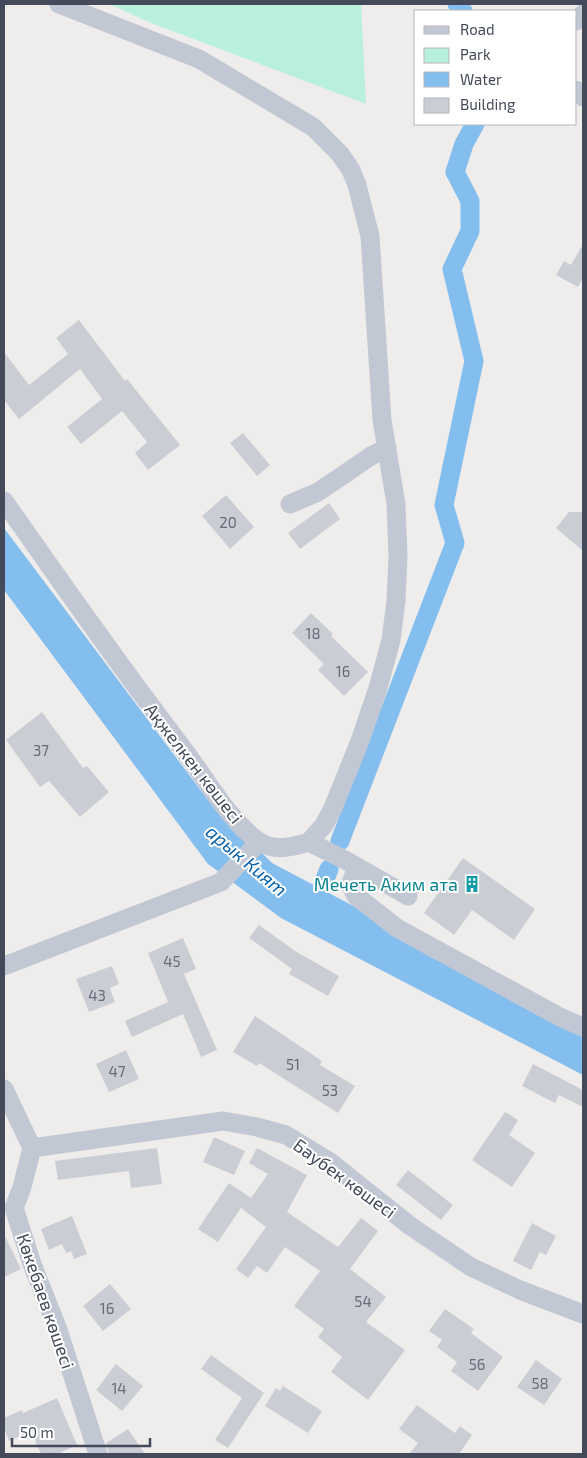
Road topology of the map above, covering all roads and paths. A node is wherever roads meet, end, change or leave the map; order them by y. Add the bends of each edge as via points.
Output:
1 (60, 4) edge
2 (387, 448) junction
3 (4, 501) edge
4 (290, 504) dead end
5 (309, 842) junction
6 (258, 843) junction
7 (357, 867) junction
8 (408, 896) dead end
9 (4, 966) edge
10 (583, 1027) edge
11 (4, 1089) edge
12 (32, 1148) junction
13 (9, 1214) edge
14 (583, 1314) edge
15 (98, 1454) edge

1 - 2 street via 199,58 313,127 340,154 357,185 370,236 382,420
2 - 4 street via 318,492
2 - 5 street via 396,504 398,556 391,640 360,742 333,808
3 - 6 street, Ақжелкен көшесі via 126,674 229,812
5 - 6 street, Ақжелкен көшесі via 278,849
5 - 7 street
6 - 9 street via 221,882
7 - 8 street
7 - 10 street via 352,880 356,896 397,928
11 - 12 street
12 - 13 street, Көкебаев көшесі via 22,1187
12 - 14 street, Баубек көшесі via 223,1121 286,1135 330,1162 409,1225 471,1267
13 - 15 street, Көкебаев көшесі via 58,1326

